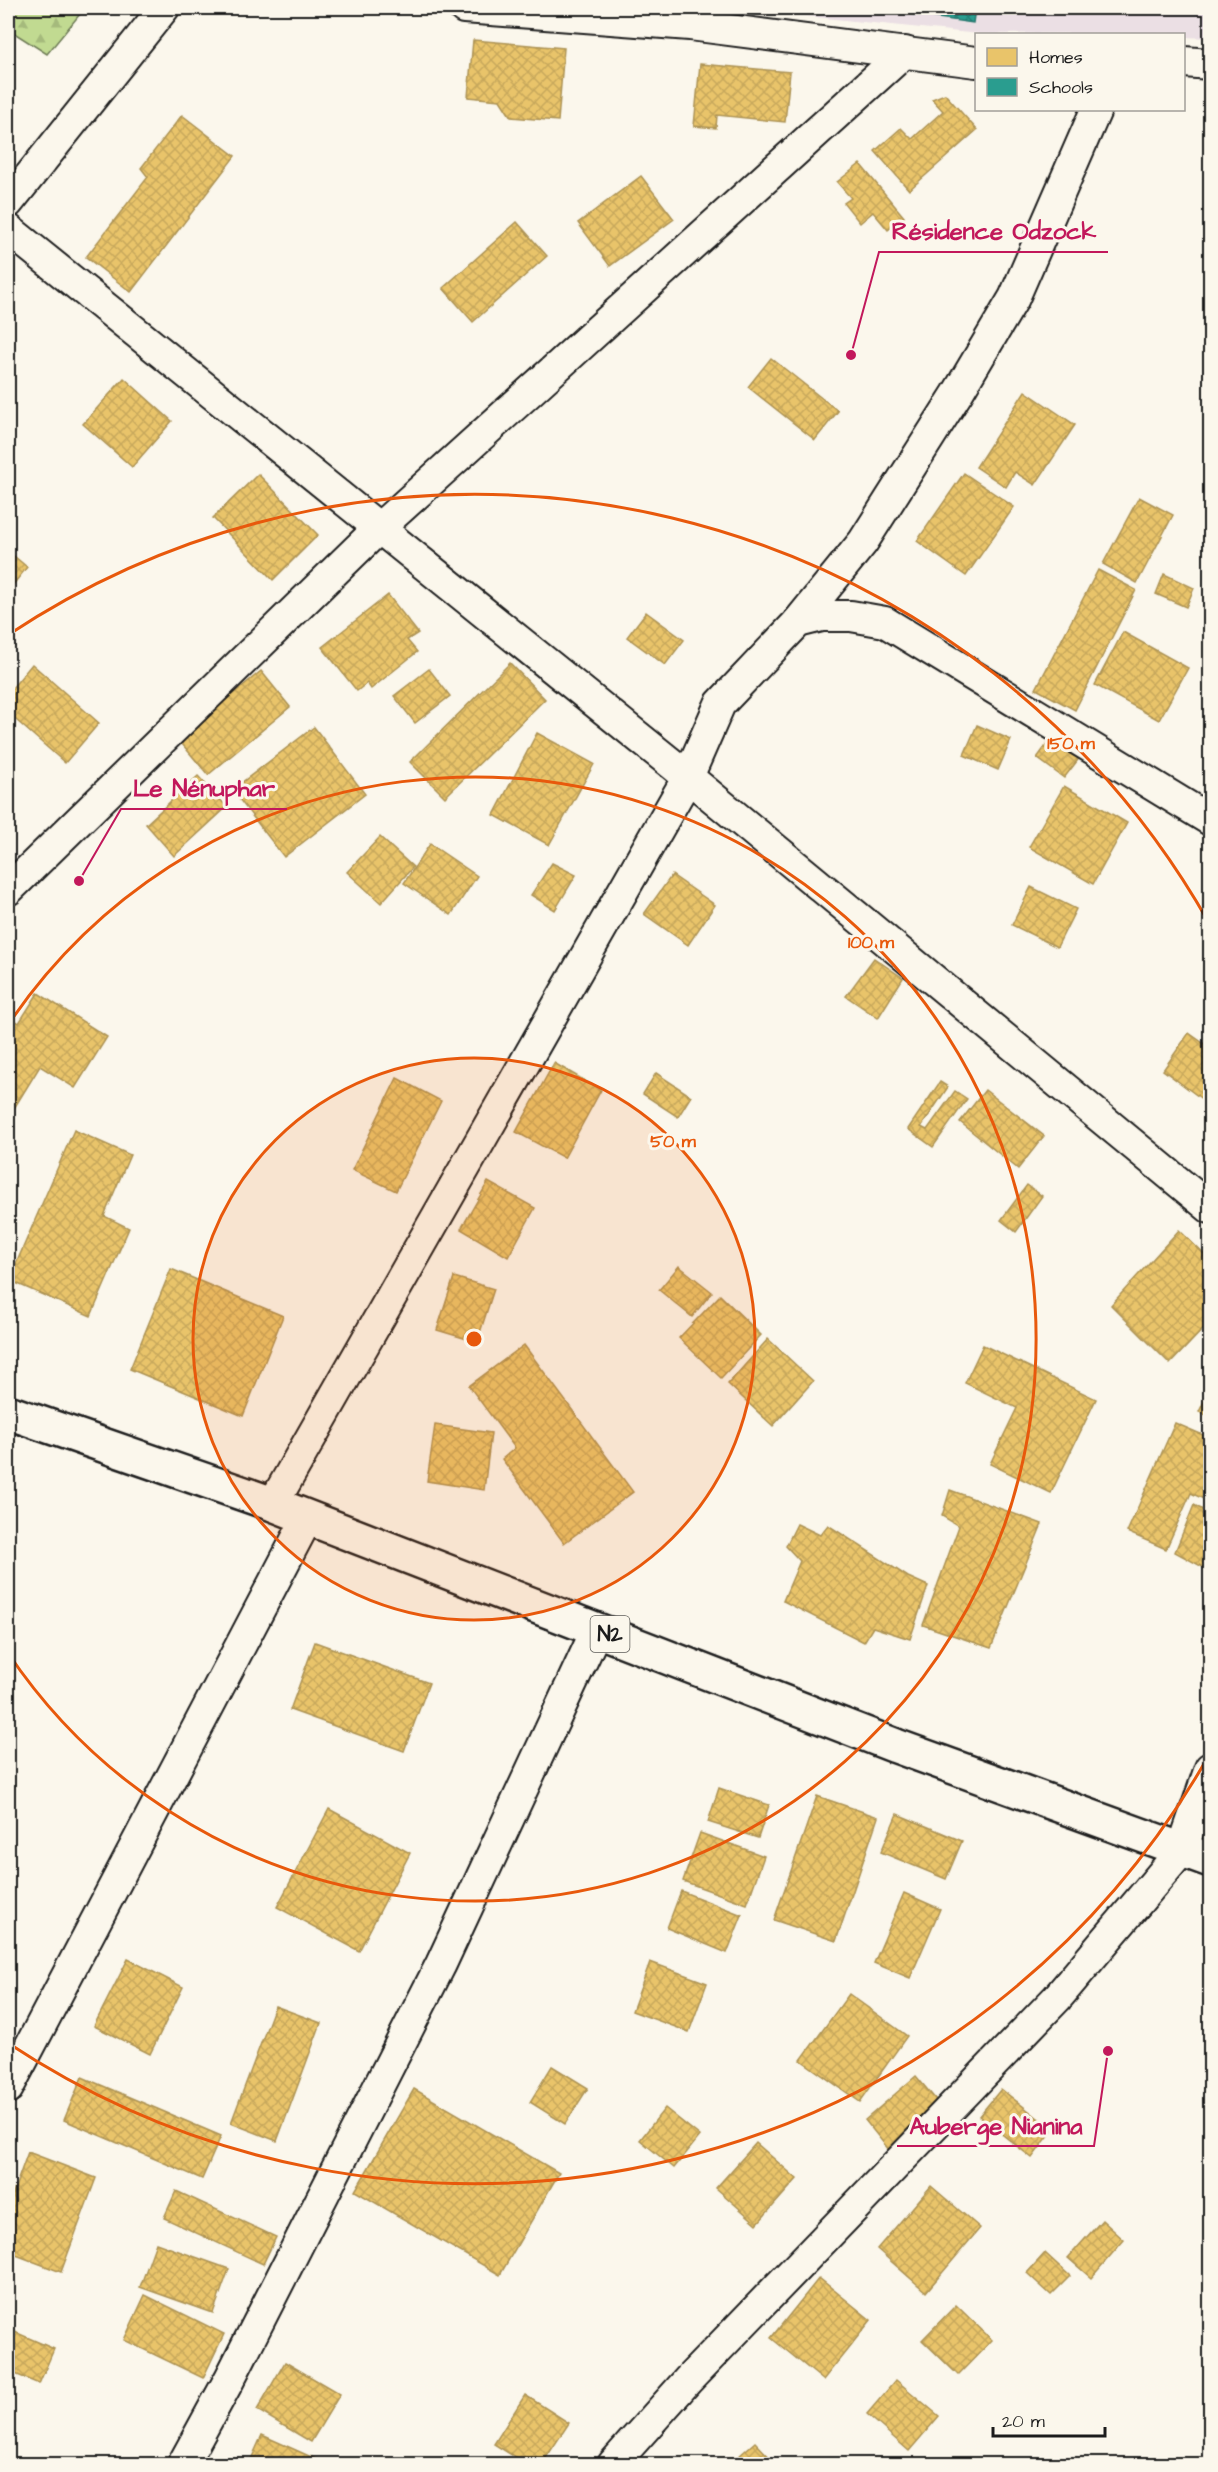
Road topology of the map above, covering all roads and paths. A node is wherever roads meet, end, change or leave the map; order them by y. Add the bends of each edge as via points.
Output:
1 (164, 8) edge
2 (464, 8) edge
3 (905, 52) junction
4 (975, 62) edge
5 (1185, 62) edge
6 (1210, 64) edge
7 (1096, 111) edge
8 (8, 204) edge
9 (8, 229) edge
10 (378, 529) junction
11 (798, 622) junction
12 (688, 777) junction
13 (1210, 820) edge
14 (8, 890) edge
15 (1210, 1208) edge
16 (8, 1412) edge
17 (273, 1504) junction
18 (307, 1519) junction
19 (597, 1629) junction
20 (1210, 1768) edge
21 (1196, 1855) edge
22 (8, 2088) edge
23 (183, 2464) edge
24 (613, 2464) edge

1 - 8 street
2 - 3 street via 690,25
3 - 4 street
3 - 10 street
5 - 6 street
7 - 11 street via 1014,298 863,542
9 - 10 street
10 - 12 street
10 - 14 street
11 - 12 street via 720,704
11 - 13 street via 822,616 885,622
12 - 15 street
12 - 17 street
16 - 17 highway, N2
17 - 18 highway, N2
18 - 19 highway, N2
18 - 22 street
19 - 21 highway, N2 via 896,1746
19 - 23 street via 441,1964
20 - 21 street
21 - 24 street via 688,2380

